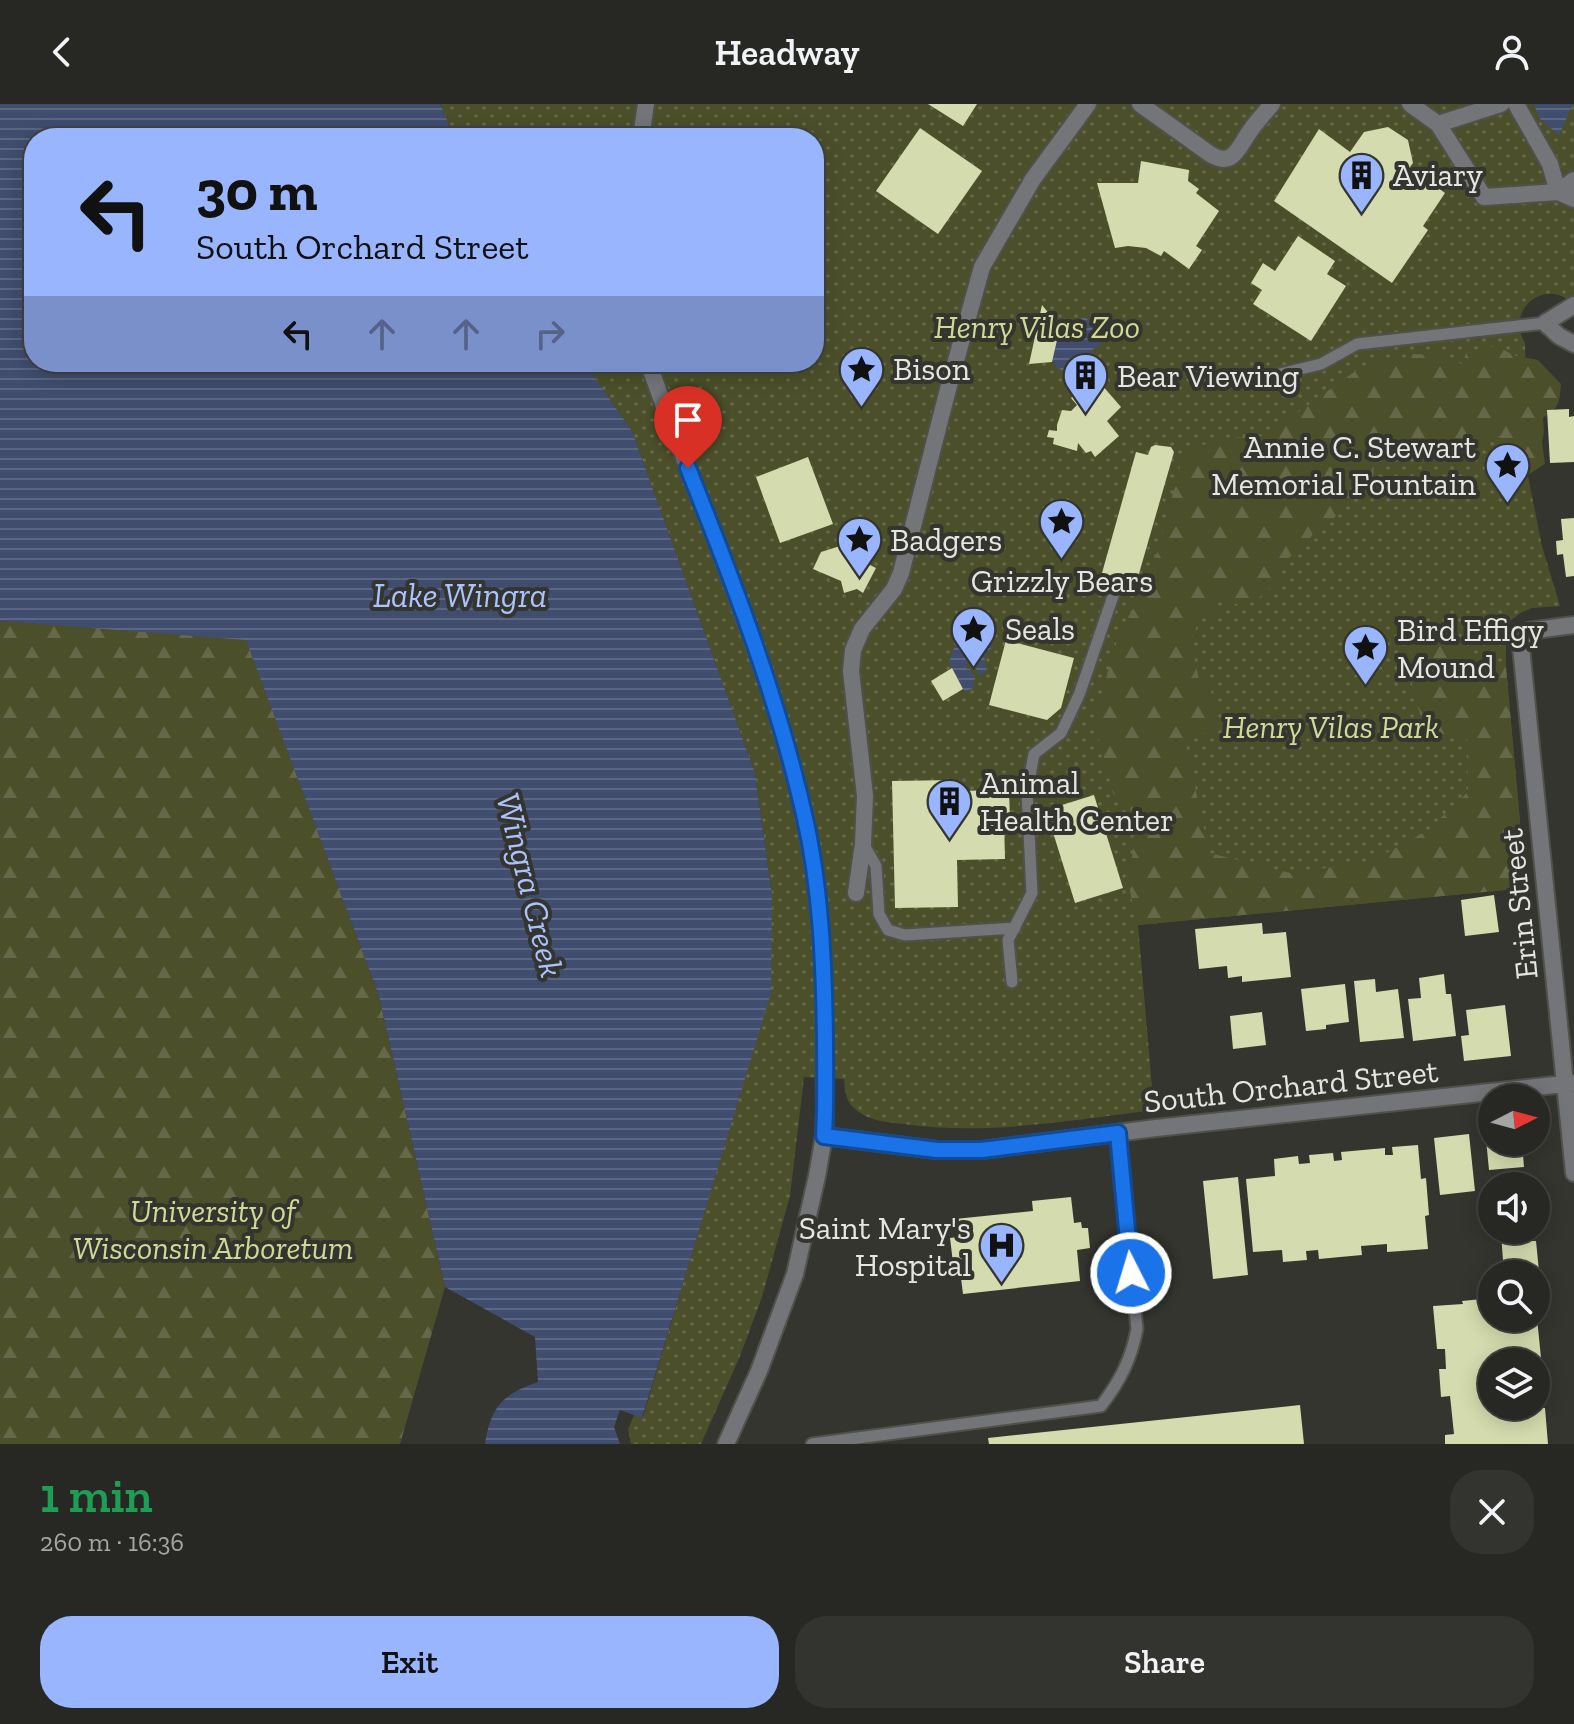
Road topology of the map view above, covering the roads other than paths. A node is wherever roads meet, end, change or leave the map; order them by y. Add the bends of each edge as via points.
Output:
1 (646, 104) edge
2 (1088, 104) edge
3 (1140, 104) edge
4 (1272, 104) edge
5 (1410, 104) edge
6 (1501, 104) edge
7 (1516, 104) edge
8 (1438, 124) junction
9 (642, 128) edge
10 (1574, 180) edge
11 (1558, 192) junction
12 (1574, 199) edge
13 (1574, 305) edge
14 (1545, 323) junction
15 (1574, 344) edge
16 (652, 372) edge
17 (1255, 380) dead end
18 (1113, 596) dead end
19 (1574, 625) edge
20 (863, 844) junction
21 (856, 893) dead end
22 (1015, 928) junction
23 (1012, 982) dead end
24 (1570, 1084) edge
25 (1118, 1133) junction
26 (824, 1136) junction
27 (1574, 1173) edge
28 (726, 1444) edge
29 (812, 1444) edge

1 - 9 street
2 - 20 street via 1033,179 982,267 901,573 853,650 865,796
3 - 4 street via 1224,159 1238,151
5 - 8 street
6 - 8 street
7 - 11 street via 1550,164
8 - 11 street via 1484,197
10 - 11 street
11 - 12 street
13 - 14 street
14 - 15 street
14 - 17 lane via 1357,344 1321,364
16 - 26 street via 770,689 805,815 822,944
18 - 22 lane via 1061,733 1034,754 1027,792 1032,893
19 - 24 street, Erin Street via 1528,631 1521,640
20 - 21 street
20 - 22 lane via 876,866 879,914 888,930 905,935
22 - 23 lane via 1008,940
24 - 25 street, South Orchard Street
24 - 27 street, Erin Street
25 - 26 street, South Orchard Street via 982,1150
25 - 29 lane via 1137,1329 1119,1382 1101,1406
26 - 28 street via 795,1274

